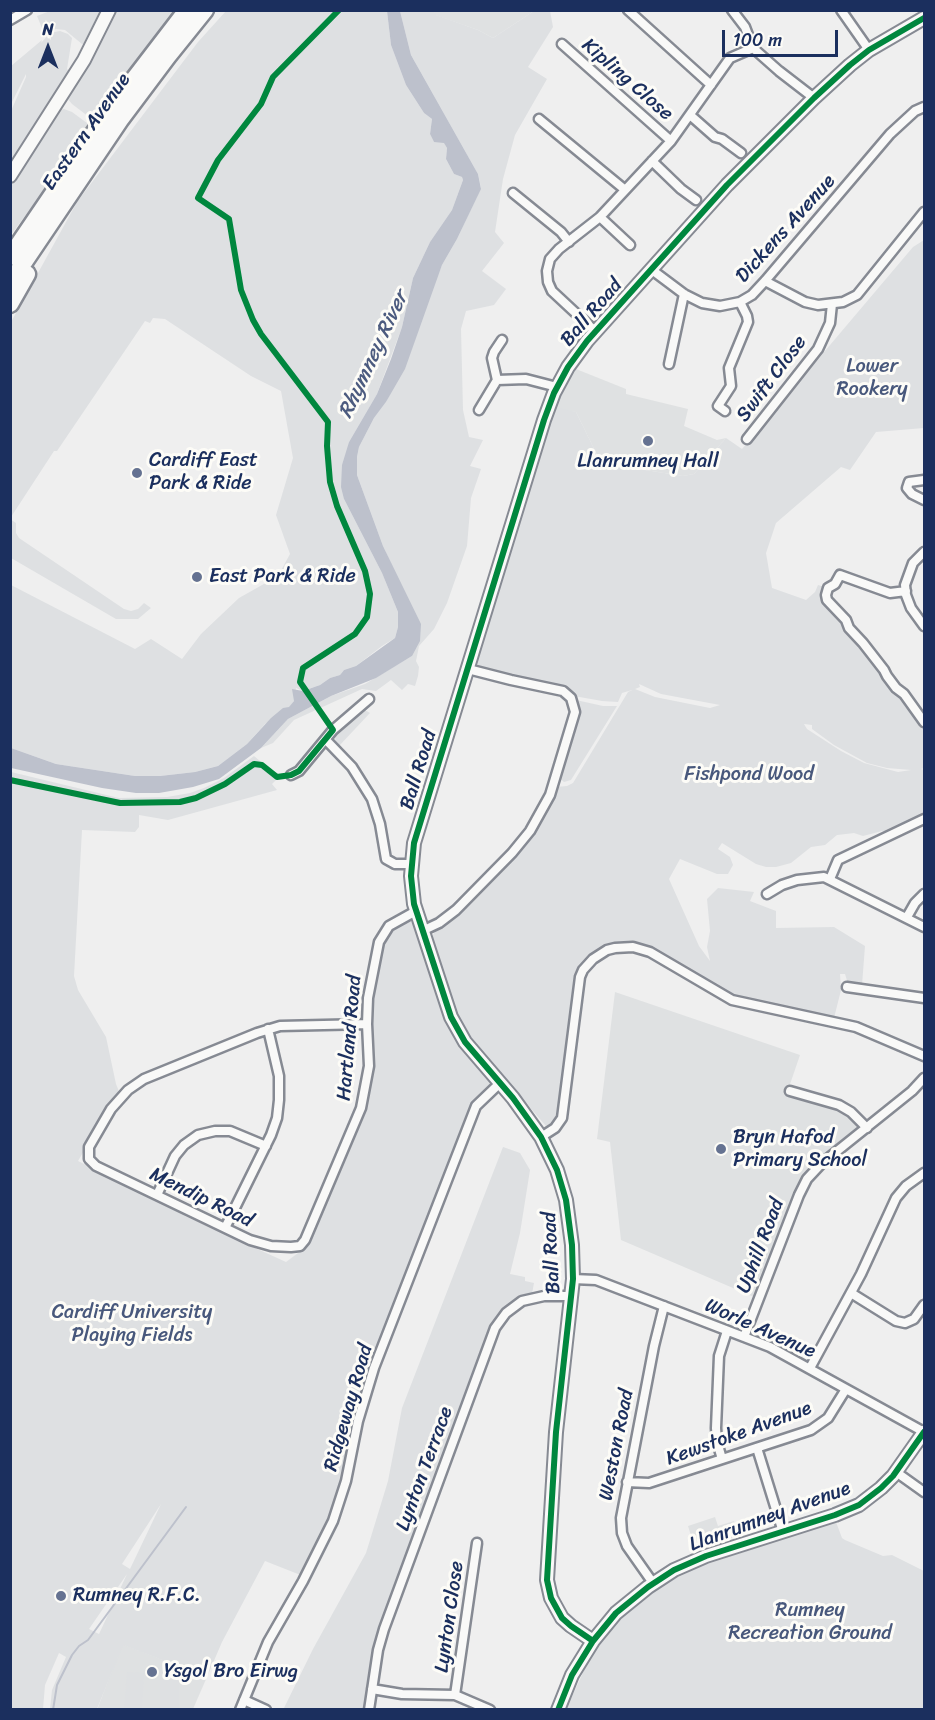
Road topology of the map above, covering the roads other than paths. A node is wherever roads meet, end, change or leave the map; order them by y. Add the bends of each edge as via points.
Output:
1 (27, 10) edge
2 (108, 10) edge
3 (187, 10) edge
4 (205, 10) edge
5 (628, 10) edge
6 (732, 10) edge
7 (840, 10) edge
8 (924, 18) edge
9 (10, 20) edge
10 (562, 44) dead end
11 (753, 48) junction
12 (869, 50) junction
13 (711, 85) junction
14 (814, 98) junction
15 (924, 107) edge
16 (690, 115) junction
17 (539, 119) dead end
18 (671, 141) junction
19 (741, 153) dead end
20 (652, 161) junction
21 (10, 176) edge
22 (624, 189) junction
23 (513, 193) dead end
24 (696, 200) dead end
25 (924, 212) edge
26 (600, 217) junction
27 (45, 218) junction
28 (569, 242) junction
29 (10, 243) edge
30 (630, 245) dead end
31 (10, 257) edge
32 (652, 270) junction
33 (765, 281) junction
34 (10, 283) edge
35 (684, 294) junction
36 (740, 302) junction
37 (10, 304) edge
38 (832, 304) junction
39 (596, 332) junction
40 (502, 340) dead end
41 (669, 364) dead end
42 (497, 380) junction
43 (557, 387) junction
44 (479, 410) dead end
45 (725, 411) dead end
46 (747, 439) dead end
47 (924, 480) edge
48 (924, 500) edge
49 (924, 552) edge
50 (906, 591) junction
51 (924, 626) edge
52 (468, 669) junction
53 (369, 699) dead end
54 (924, 722) edge
55 (326, 740) junction
56 (291, 776) dead end
57 (924, 819) edge
58 (412, 864) junction
59 (830, 879) junction
60 (767, 894) dead end
61 (924, 894) edge
62 (416, 911) junction
63 (907, 918) junction
64 (924, 927) edge
65 (422, 931) junction
66 (846, 987) dead end
67 (924, 998) edge
68 (367, 1024) junction
69 (268, 1029) junction
70 (924, 1056) edge
71 (924, 1078) edge
72 (500, 1083) junction
73 (790, 1090) dead end
74 (867, 1128) junction
75 (542, 1137) junction
76 (266, 1146) junction
77 (924, 1173) edge
78 (157, 1196) junction
79 (225, 1228) junction
80 (300, 1246) joint
81 (573, 1279) junction
82 (851, 1293) junction
83 (572, 1296) junction
84 (924, 1305) edge
85 (664, 1306) junction
86 (727, 1331) junction
87 (744, 1337) junction
88 (810, 1368) junction
89 (846, 1389) junction
90 (924, 1432) edge
91 (757, 1448) junction
92 (722, 1459) junction
93 (896, 1472) junction
94 (627, 1482) junction
95 (924, 1492) edge
96 (783, 1532) junction
97 (477, 1543) dead end
98 (653, 1583) junction
99 (593, 1641) junction
100 (372, 1689) junction
101 (455, 1695) junction
102 (244, 1700) junction
103 (240, 1710) edge
104 (266, 1710) edge
105 (369, 1710) edge
106 (490, 1710) edge
107 (558, 1710) edge

1 - 9 street
2 - 21 street via 84,60
3 - 27 highway, Eastern Avenue via 108,113
4 - 27 highway, Eastern Avenue
5 - 13 street
6 - 11 street via 745,27
7 - 12 street
8 - 12 street, Ball Road
10 - 18 street, Kipling Close
11 - 13 street via 730,58
11 - 14 street
12 - 14 street, Ball Road
13 - 16 street
14 - 32 street, Ball Road
15 - 33 street, Dickens Avenue via 890,134
16 - 18 street
16 - 19 street
17 - 22 street
18 - 20 street
20 - 22 street
20 - 24 street
22 - 26 street
23 - 28 street
25 - 38 street via 857,295
26 - 28 street
26 - 30 street
27 - 29 highway via 19,231
27 - 31 highway, Eastern Avenue
27 - 34 highway, Eastern Avenue
27 - 37 highway via 42,246
28 - 39 street via 550,259 548,282 560,300
32 - 35 street, Dickens Avenue
32 - 39 street, Ball Road
33 - 36 street, Dickens Avenue
33 - 38 street via 805,302
35 - 36 street, Dickens Avenue via 720,306
35 - 41 street
36 - 45 street via 748,322 729,368 731,386 718,406
38 - 46 street, Swift Close via 830,323 818,349
39 - 43 street, Ball Road
40 - 42 street via 492,358
42 - 43 street via 526,380
42 - 44 street
43 - 52 street, Ball Road
47 - 48 street via 907,484 908,491
49 - 50 street via 909,570
50 - 51 street via 911,608
50 - 54 street via 890,593 840,575 826,595
52 - 58 street, Ball Road via 417,833
52 - 65 street via 563,691 571,698 574,712 547,801 530,831 451,915
53 - 55 street
55 - 56 street
55 - 58 street via 352,768 372,799 386,859 395,864
57 - 59 street via 838,860
58 - 62 street, Ball Road
59 - 60 street via 797,880
59 - 63 street
61 - 63 street
62 - 65 street, Ball Road
62 - 68 street, Hartland Road via 389,926 379,942
63 - 64 street
65 - 72 street, Ball Road via 455,1026
66 - 67 street
68 - 69 street via 291,1024
68 - 80 street, Hartland Road via 369,1066 361,1108
69 - 76 street via 280,1091 277,1118
69 - 78 street, Mendip Road via 156,1073 132,1086 115,1104 89,1147 89,1159
70 - 75 street via 856,1027 732,1000 650,952 633,947 615,948 593,959 580,977 562,1118
71 - 74 street, Uphill Road
72 - 75 street, Ball Road
72 - 102 street, Ridgeway Road via 476,1106 374,1368 333,1521 268,1642
73 - 74 street via 839,1105
74 - 87 street, Uphill Road via 821,1164 803,1185
75 - 81 street, Ball Road via 566,1200
76 - 78 street via 230,1131 198,1135 175,1156
76 - 79 street
77 - 82 street via 896,1198
78 - 79 street, Mendip Road
79 - 80 street, Mendip Road via 261,1244
81 - 83 street, Ball Road
81 - 85 street, Worle Avenue via 596,1280
82 - 84 street via 905,1323 914,1319
82 - 88 street
83 - 99 street, Ball Road via 556,1432 548,1580 550,1598 562,1618
83 - 100 street, Lynton Terrace via 522,1301 495,1328 384,1629
85 - 86 street, Worle Avenue
85 - 94 street, Weston Road
86 - 87 street, Worle Avenue
86 - 92 street via 719,1356 716,1428
87 - 88 street, Worle Avenue
88 - 89 street, Worle Avenue
89 - 90 street, Worle Avenue
89 - 91 street, Kewstoke Avenue via 819,1426
90 - 93 street, Llanrumney Avenue
91 - 92 street, Kewstoke Avenue
91 - 96 street
92 - 94 street, Kewstoke Avenue via 649,1483
93 - 95 street
93 - 96 street, Llanrumney Avenue via 859,1505
94 - 98 street, Weston Road via 621,1512 622,1533
96 - 98 street, Llanrumney Avenue via 700,1558
97 - 101 street, Lynton Close
98 - 99 street, Llanrumney Avenue via 616,1613
99 - 107 street, Llanrumney Avenue
100 - 101 street
100 - 105 street, Lynton Terrace
101 - 106 street
102 - 103 street, Ridgeway Road
102 - 104 street

